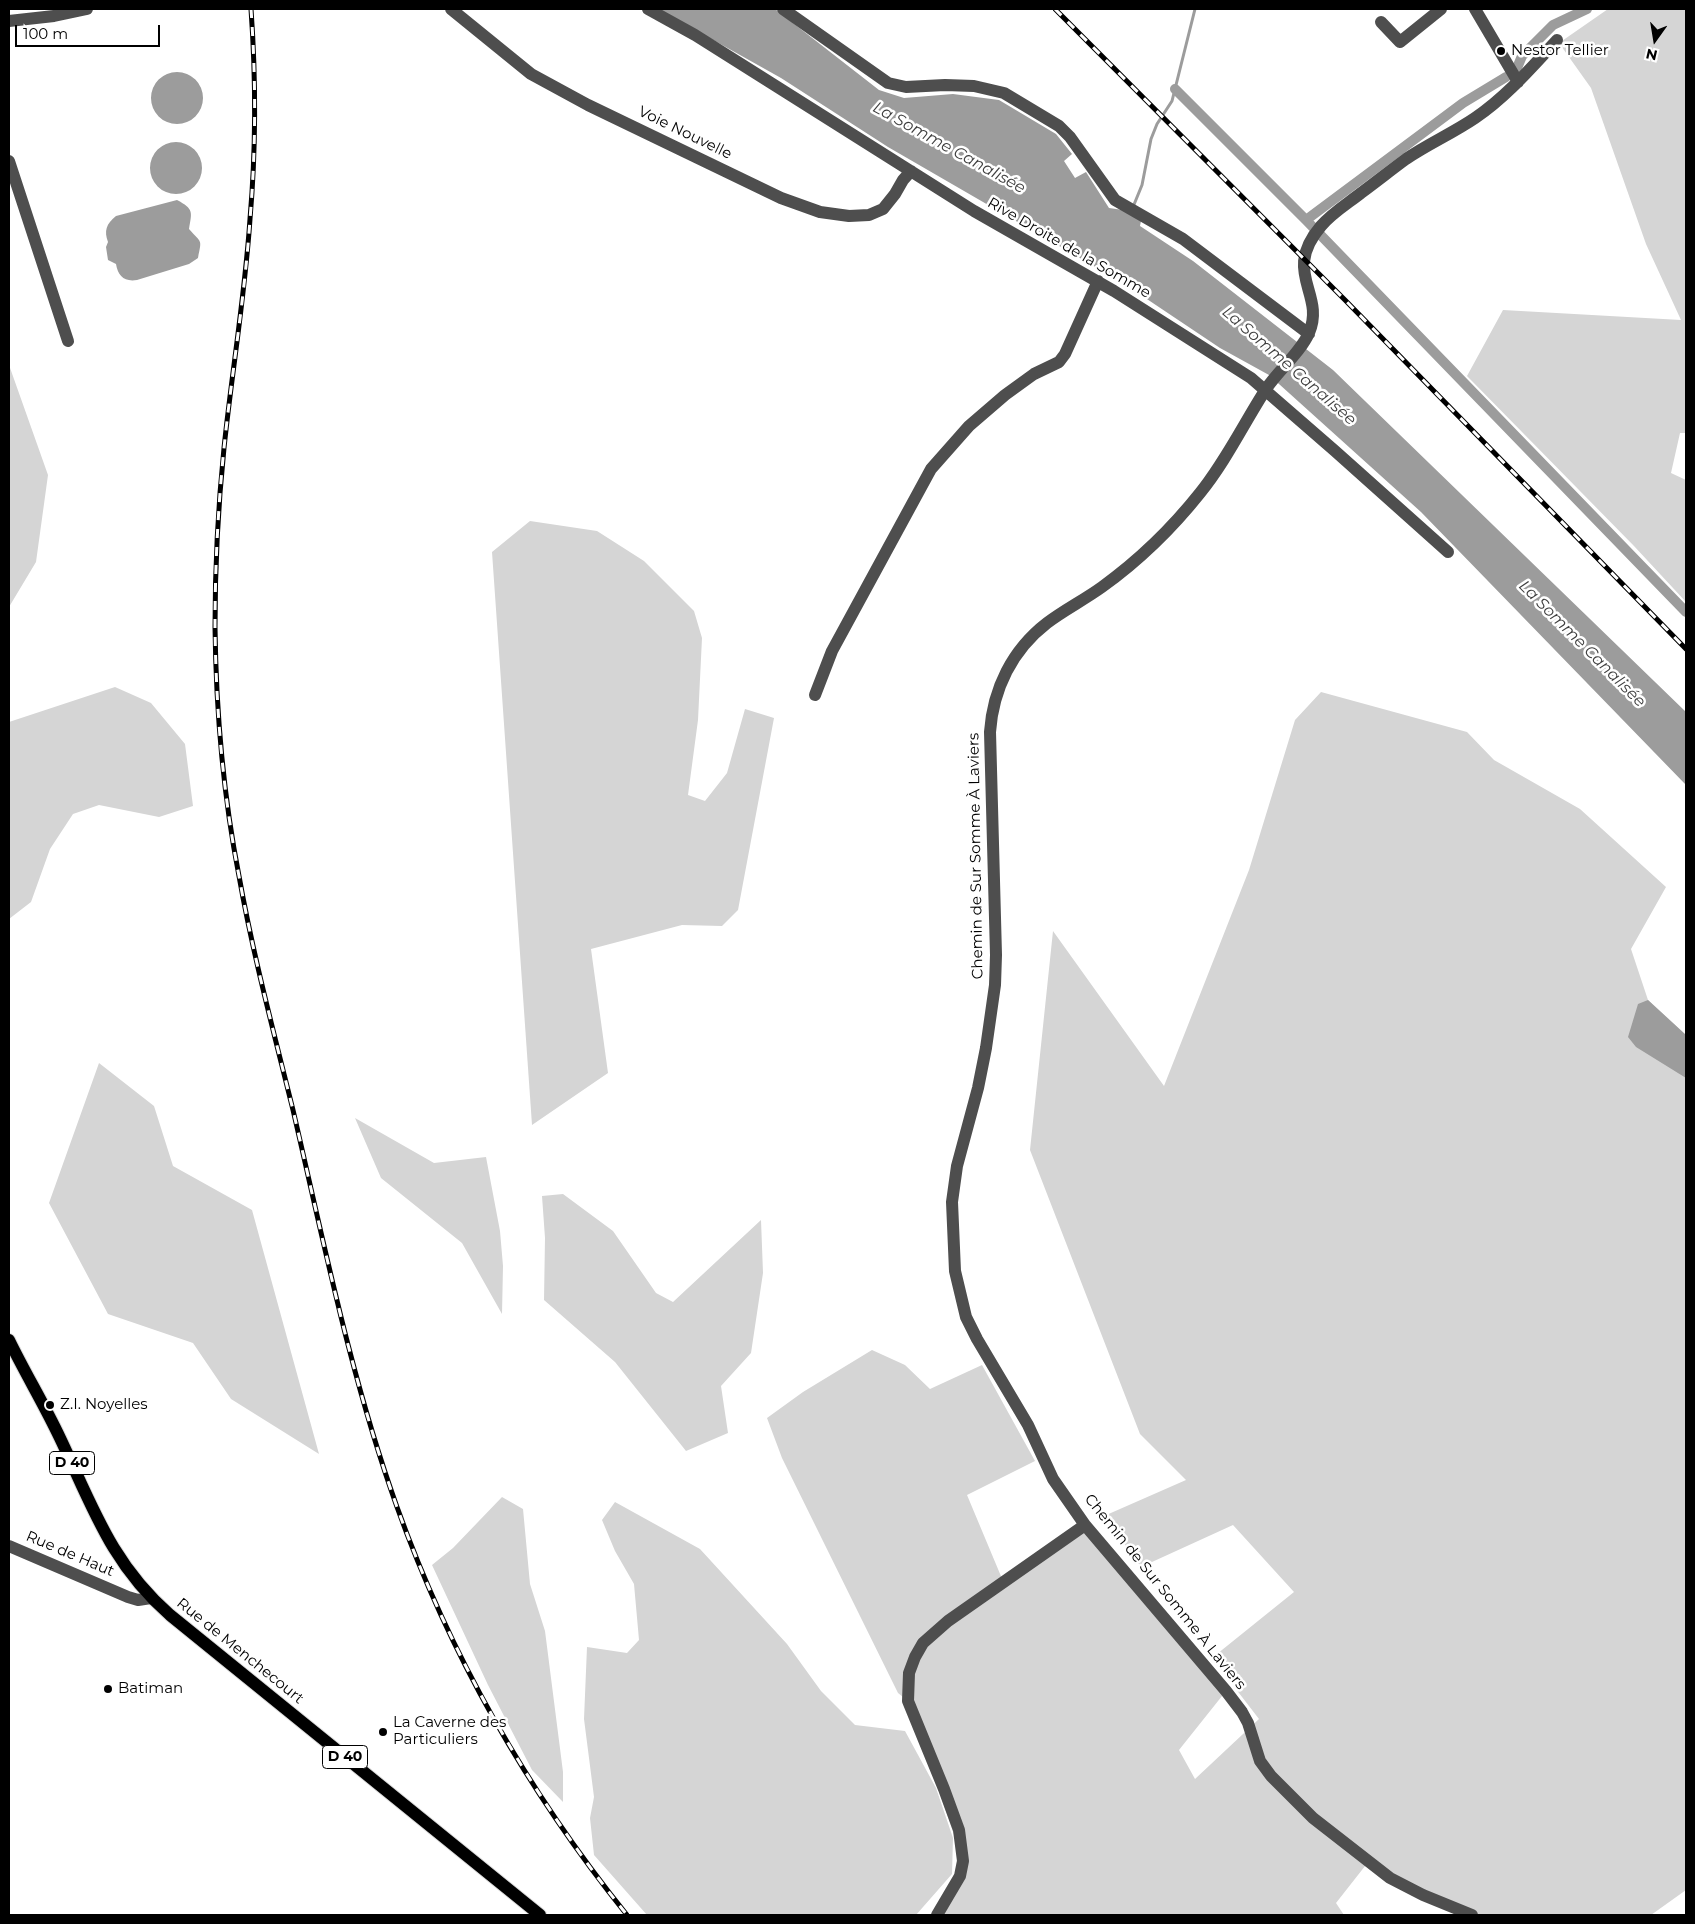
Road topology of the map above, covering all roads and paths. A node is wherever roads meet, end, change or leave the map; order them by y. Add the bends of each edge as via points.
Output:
1 (87, 9) edge
2 (451, 9) edge
3 (648, 9) edge
4 (784, 9) edge
5 (1441, 9) edge
6 (1476, 9) edge
7 (9, 21) edge
8 (1381, 22) dead end
9 (1556, 40) dead end
10 (1518, 82) junction
11 (9, 161) edge
12 (911, 171) junction
13 (1098, 281) junction
14 (1307, 337) junction
15 (68, 341) dead end
16 (1267, 389) junction
17 (1448, 552) dead end
18 (815, 695) dead end
19 (9, 1340) edge
20 (1084, 1525) junction
21 (9, 1546) edge
22 (139, 1584) junction
23 (118, 1592) junction
24 (151, 1598) junction
25 (540, 1915) edge
26 (937, 1915) edge
27 (1472, 1915) edge

1 - 7 street
2 - 12 street, Voie Nouvelle via 531,74 781,198 820,212 849,216 883,209
3 - 12 street, Rive Droite de la Somme via 695,35
4 - 14 street via 888,83 896,86 974,86 1004,93 1059,126 1070,136 1115,200 1183,239
5 - 8 street via 1400,42
6 - 10 street
9 - 10 street
10 - 14 street via 1475,119 1407,159 1321,226 1307,248 1303,263 1312,310
11 - 15 street
12 - 13 street, Rive Droite de la Somme via 974,211
13 - 16 street, Rive Droite de la Somme
13 - 18 street via 1059,362 1034,374 1005,395 969,426 931,469 832,650
14 - 16 street, Chemin de Sur Somme À Laviers
16 - 17 street, Rive Droite de la Somme
16 - 20 street, Chemin de Sur Somme À Laviers via 1211,478 1172,524 1139,558 1047,623 1027,642 1012,660 1002,680 991,717 995,978 978,1088 953,1186 955,1271 966,1317 977,1340 1028,1425 1053,1480
19 - 22 main road, Rue de Menchecourt / D 40 via 102,1530
20 - 26 street via 948,1621 923,1643 909,1672 908,1701 959,1830 963,1861 960,1876
20 - 27 street, Chemin de Sur Somme À Laviers via 1231,1698 1248,1723 1260,1761 1271,1776 1313,1818 1390,1878
21 - 23 street, Rue de Haut
22 - 23 street, Rue de Haut via 132,1590
22 - 24 main road, Rue de Menchecourt / D 40
23 - 24 street, Rue de Haut via 138,1600
24 - 25 main road, Rue de Menchecourt / D 40

